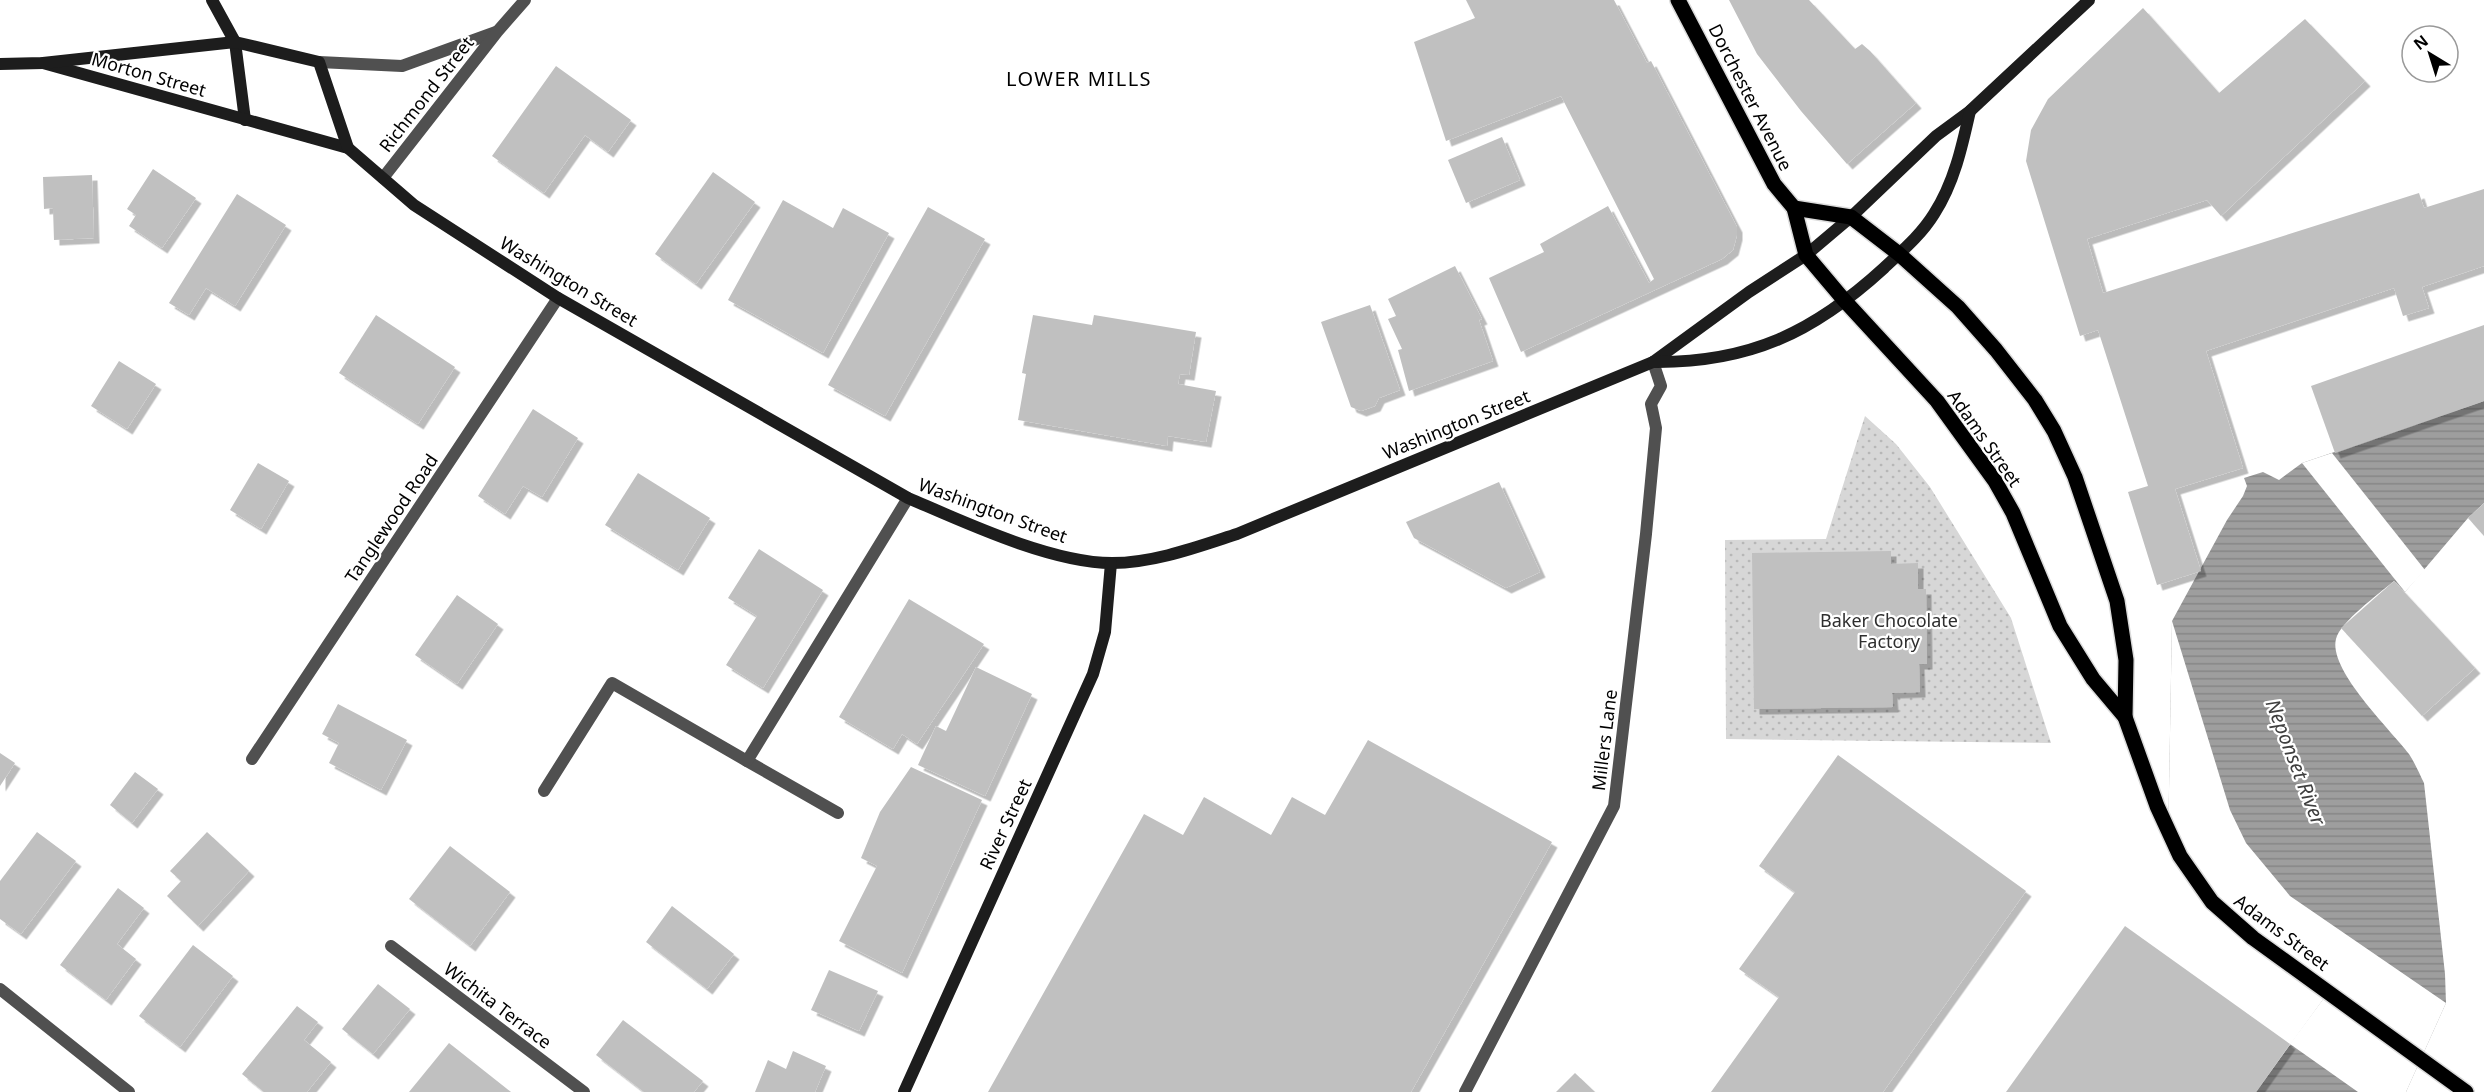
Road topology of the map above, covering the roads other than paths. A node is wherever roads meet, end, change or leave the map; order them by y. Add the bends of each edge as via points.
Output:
1 (212, 0) edge
2 (525, 0) edge
3 (1678, 0) edge
4 (2089, 0) edge
5 (497, 32) junction
6 (235, 42) junction
7 (319, 62) junction
8 (43, 63) junction
9 (0, 64) edge
10 (1970, 111) junction
11 (245, 120) junction
12 (348, 148) junction
13 (383, 178) junction
14 (1794, 208) junction
15 (1851, 217) junction
16 (1899, 254) junction
17 (1806, 255) junction
18 (558, 298) junction
19 (1844, 300) junction
20 (1653, 362) junction
21 (908, 498) junction
22 (1111, 563) junction
23 (2126, 717) junction
24 (252, 759) dead end
25 (747, 761) junction
26 (544, 791) dead end
27 (838, 813) dead end
28 (391, 946) dead end
29 (0, 989) edge
30 (129, 1092) edge
31 (584, 1092) edge
32 (904, 1092) edge
33 (1465, 1092) edge
34 (2466, 1092) edge

1 - 6 main road
2 - 5 street, Richmond Street
3 - 14 main road, Dorchester Avenue via 1774,184
4 - 10 main road
5 - 7 street, Richmond Street via 402,66
5 - 13 street, Richmond Street
6 - 7 main road
6 - 8 main road, Morton Street
6 - 11 main road
7 - 12 main road
8 - 9 main road, Morton Street
8 - 11 main road, Morton Street
10 - 15 main road via 1936,136
10 - 16 main road via 1949,188 1929,221
11 - 12 main road, Washington Street
12 - 13 main road, Washington Street
13 - 18 main road, Washington Street via 414,205
14 - 15 main road
14 - 17 main road, Dorchester Avenue
15 - 16 main road, Adams Street
15 - 17 main road
16 - 19 main road, Washington Street
16 - 23 main road, Adams Street via 1941,290 1996,350 2035,400 2065,452 2118,601 2125,651
17 - 19 main road, Adams Street
17 - 20 main road, Washington Street
18 - 21 main road, Washington Street
18 - 24 street, Tanglewood Road
19 - 20 main road, Washington Street via 1800,330 1760,348 1692,361
19 - 23 main road, Adams Street via 1937,401 1978,454 2013,513 2060,626 2093,679
20 - 22 main road, Washington Street via 1237,534 1164,554
20 - 33 street, Millers Lane via 1661,386 1651,404 1656,428 1654,452 1614,806
21 - 22 main road, Washington Street via 1041,550
21 - 25 street
22 - 32 main road, River Street via 1105,632 1093,674
23 - 34 main road, Adams Street via 2168,832 2190,872 2223,914
25 - 26 street via 612,683
25 - 27 street
28 - 31 street, Wichita Terrace
29 - 30 street

